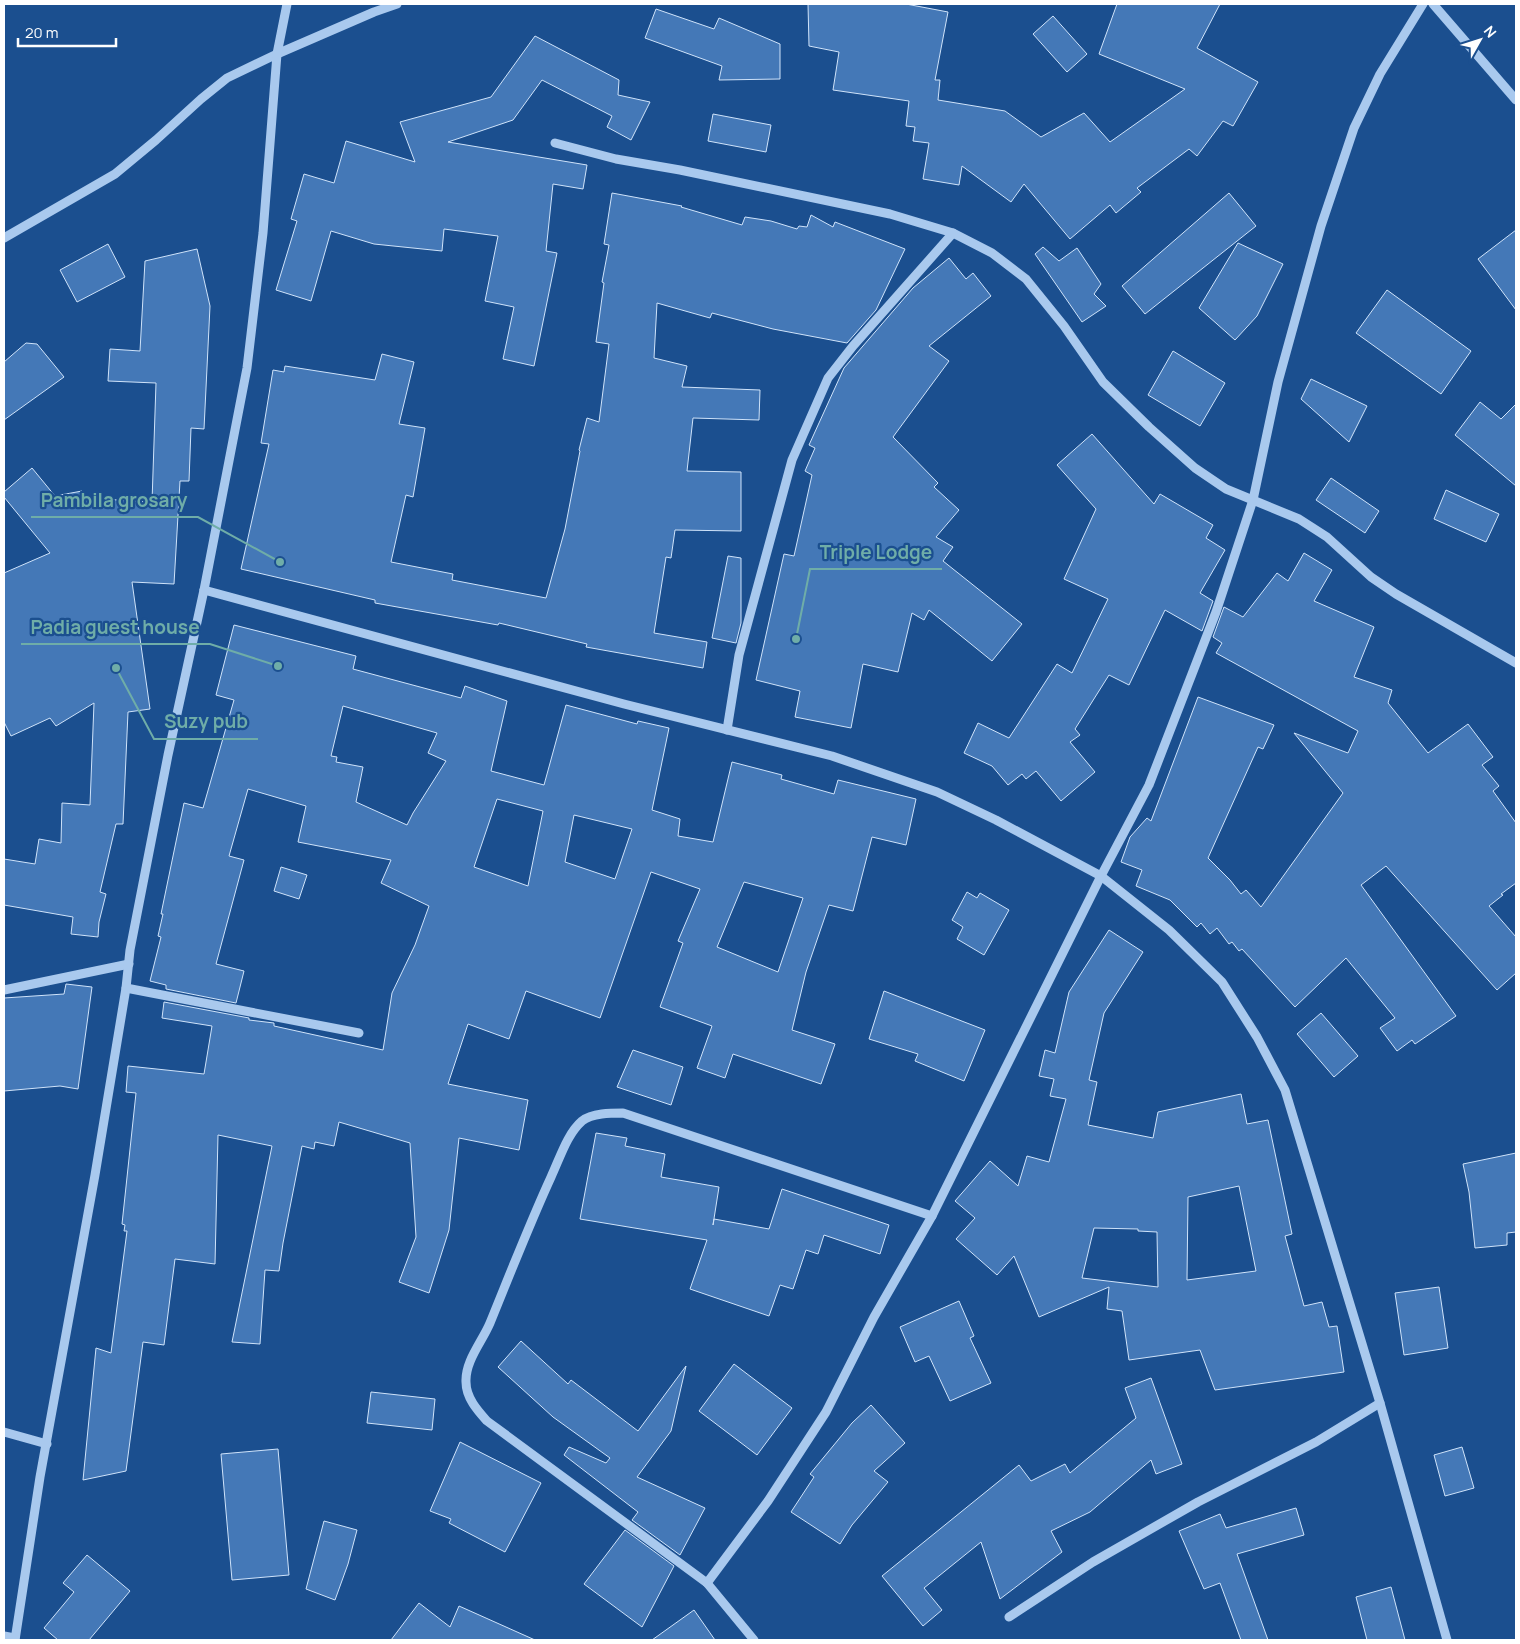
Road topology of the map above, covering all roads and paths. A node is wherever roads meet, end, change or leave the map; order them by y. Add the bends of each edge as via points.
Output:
1 (287, 4) edge
2 (397, 4) edge
3 (1423, 4) edge
4 (1433, 4) edge
5 (277, 54) junction
6 (1516, 100) edge
7 (555, 143) dead end
8 (953, 233) junction
9 (4, 238) edge
10 (1253, 500) junction
11 (204, 590) junction
12 (1516, 663) edge
13 (727, 730) junction
14 (1101, 876) junction
15 (129, 964) junction
16 (126, 988) junction
17 (4, 990) edge
18 (359, 1033) dead end
19 (932, 1216) junction
20 (1380, 1404) junction
21 (4, 1432) edge
22 (47, 1444) junction
23 (708, 1583) junction
24 (1009, 1617) dead end
25 (4, 1636) edge
26 (15, 1639) edge
27 (754, 1640) edge
28 (1447, 1640) edge

1 - 5 street
2 - 5 street
3 - 10 street via 1380,74 1354,128 1320,226 1278,382
4 - 6 street
5 - 9 street via 227,78 115,174
5 - 11 street via 247,368
7 - 8 street via 616,159 890,214
8 - 10 street via 992,253 1026,279 1103,382 1195,468 1226,489
8 - 13 street via 828,378 792,460 739,655
10 - 12 street via 1299,519 1396,594
10 - 14 street via 1216,612 1149,785
11 - 13 street
11 - 15 street via 168,755
13 - 14 street via 832,756 937,792
14 - 19 street
14 - 20 street via 1168,930 1222,982 1257,1037 1285,1090
15 - 16 street
15 - 17 street
16 - 18 street
16 - 22 street
19 - 23 street via 874,1317 826,1412 768,1501
19 - 23 street via 623,1113 605,1113 584,1119 571,1134 526,1232 489,1326 468,1367 468,1395 488,1421
20 - 24 street via 1093,1562
20 - 28 street
21 - 22 street
22 - 26 street
23 - 27 street
25 - 26 street

